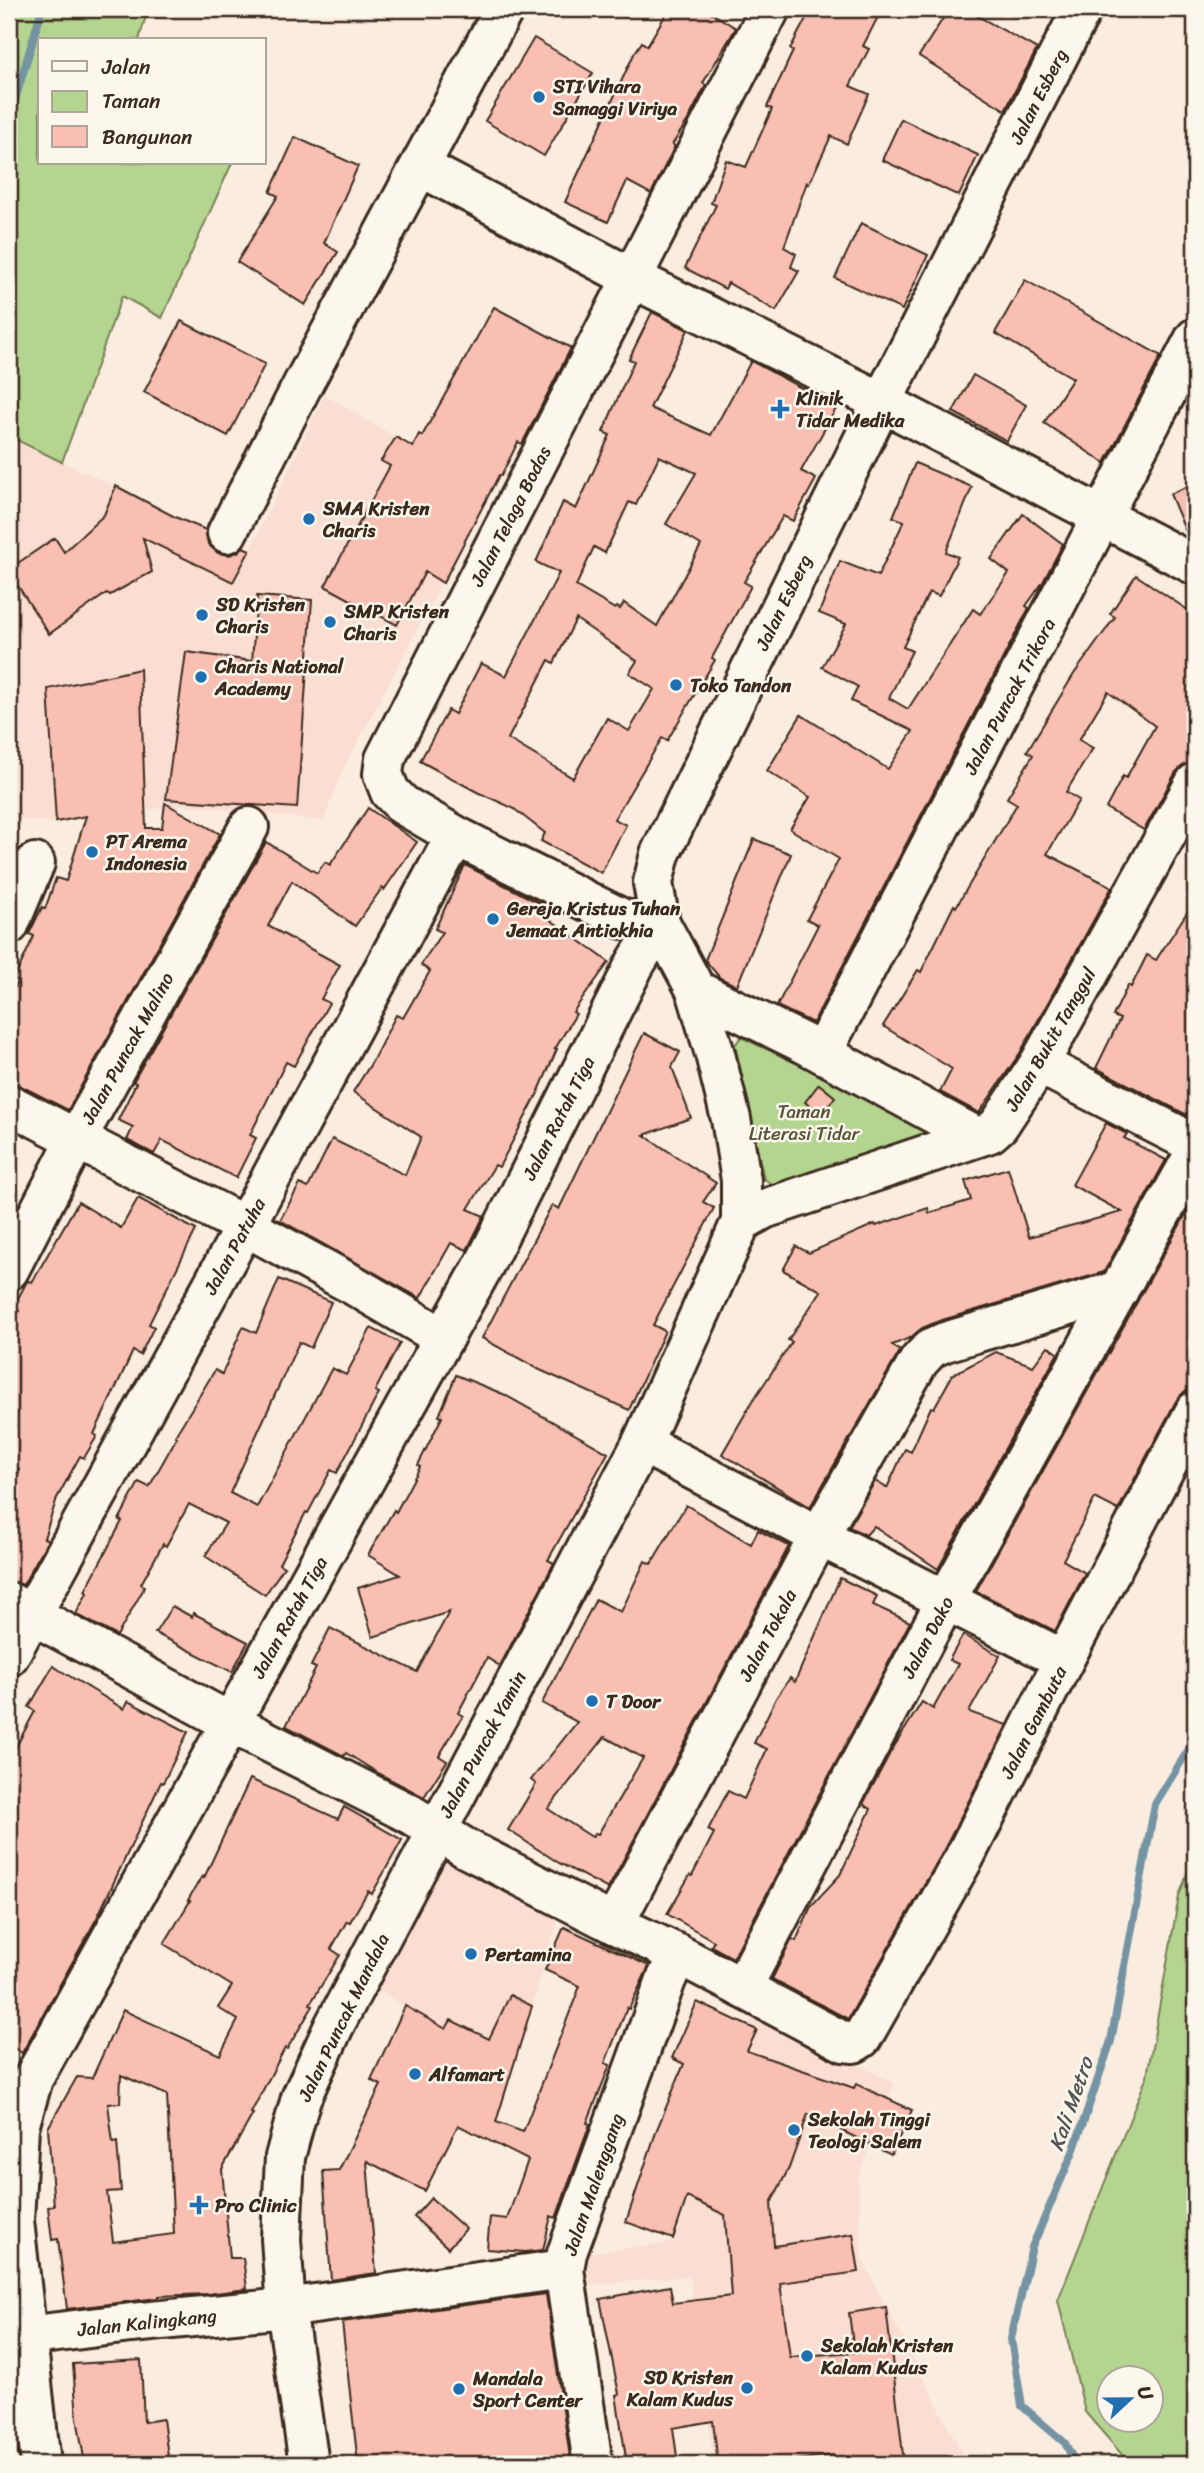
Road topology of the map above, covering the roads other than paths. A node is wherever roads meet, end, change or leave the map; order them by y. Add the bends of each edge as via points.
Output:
1 (504, 9) edge
2 (770, 9) edge
3 (1082, 9) edge
4 (421, 167) junction
5 (632, 278) junction
6 (1195, 338) edge
7 (882, 402) junction
8 (1103, 518) junction
9 (227, 533) dead end
10 (1195, 565) edge
11 (1195, 783) edge
12 (249, 827) dead end
13 (458, 837) junction
14 (35, 863) dead end
15 (660, 923) junction
16 (9, 925) edge
17 (696, 990) junction
18 (822, 1053) junction
19 (1039, 1063) junction
20 (9, 1104) edge
21 (977, 1137) junction
22 (76, 1140) junction
23 (1195, 1143) edge
24 (1195, 1153) edge
25 (741, 1223) junction
26 (245, 1226) junction
27 (9, 1270) edge
28 (1119, 1290) junction
29 (442, 1337) junction
30 (1193, 1419) edge
31 (642, 1443) junction
32 (819, 1536) junction
33 (946, 1600) junction
34 (20, 1608) edge
35 (9, 1656) edge
36 (1064, 1660) junction
37 (231, 1723) junction
38 (437, 1829) junction
39 (614, 1924) junction
40 (678, 1954) junction
41 (742, 1988) junction
42 (21, 2073) edge
43 (564, 2269) junction
44 (286, 2308) junction
45 (17, 2337) edge
46 (41, 2464) edge
47 (309, 2464) edge
48 (593, 2464) edge

1 - 4 street
2 - 5 street, Jalan Telaga Bodas
3 - 7 street, Jalan Esberg
4 - 5 street
4 - 9 street
5 - 7 street
5 - 13 street, Jalan Telaga Bodas via 385,759 383,774 390,792 403,805
6 - 8 street, Jalan Puncak Trikora
7 - 8 street
7 - 15 street, Jalan Esberg via 660,853 653,883
8 - 10 street
8 - 18 street, Jalan Puncak Trikora
11 - 19 street, Jalan Bukit Tanggul
12 - 22 street, Jalan Puncak Malino
13 - 15 street, Jalan Telaga Bodas via 623,919
13 - 26 street, Jalan Patuha
14 - 16 street
15 - 17 street, Jalan Esberg
15 - 29 street, Jalan Ratah Tiga via 483,1267
17 - 18 street
17 - 25 street, Jalan Esberg via 731,1119 741,1180
18 - 21 street
19 - 21 street, Jalan Bukit Tanggul via 999,1125
19 - 23 street
20 - 22 street
21 - 25 street, Jalan Bukit Tanggul via 793,1198
22 - 26 street
22 - 27 street, Jalan Puncak Malino
24 - 28 street, Jalan Dako
25 - 31 street, Jalan Puncak Yamin
26 - 29 street
26 - 34 street, Jalan Patuha
28 - 32 street, Jalan Tokala via 931,1348 919,1361
28 - 33 street, Jalan Dako
29 - 37 street, Jalan Ratah Tiga
30 - 36 street, Jalan Gambuta
31 - 32 street
31 - 38 street, Jalan Puncak Yamin
32 - 33 street
32 - 39 street, Jalan Tokala
33 - 36 street
33 - 41 street, Jalan Dako
34 - 35 street, Jalan Patuha
34 - 37 street, Jalan Puncak Yamin
36 - 41 street, Jalan Gambuta via 964,1858 867,2032 853,2043 844,2042
37 - 38 street, Jalan Puncak Yamin
37 - 42 street, Jalan Ratah Tiga
38 - 39 street
38 - 44 street, Jalan Puncak Mandala via 301,2098 285,2157 281,2239
39 - 40 street
40 - 41 street
40 - 43 street, Jalan Malenggang
42 - 45 street, Jalan Ratah Tiga via 14,2221
43 - 44 street, Jalan Kalingkang
43 - 48 street, Jalan Malenggang
44 - 45 street, Jalan Kalingkang
44 - 47 street, Jalan Puncak Mandala
45 - 46 street, Jalan Ratah Tiga

